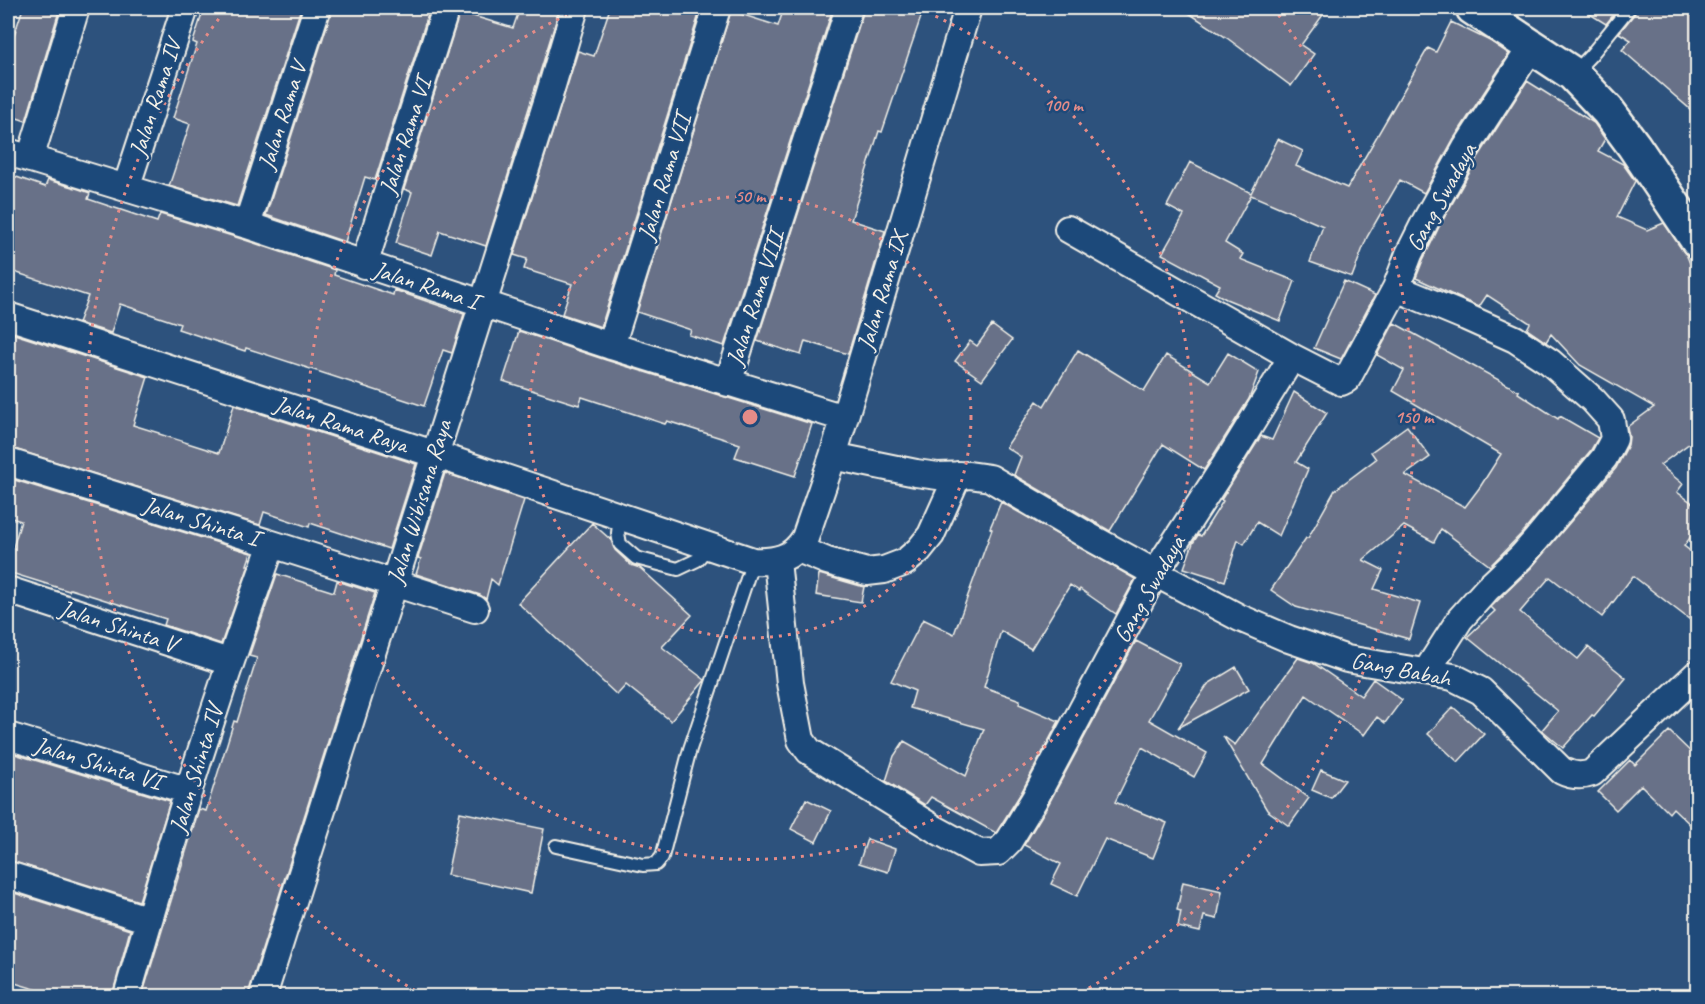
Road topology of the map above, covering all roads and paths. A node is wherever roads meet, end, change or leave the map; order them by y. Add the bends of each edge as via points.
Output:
1 (76, 8) edge
2 (185, 8) edge
3 (317, 8) edge
4 (446, 8) edge
5 (575, 8) edge
6 (717, 8) edge
7 (849, 8) edge
8 (968, 8) edge
9 (1473, 8) edge
10 (1629, 8) edge
11 (1532, 46) junction
12 (1573, 74) junction
13 (19, 156) edge
14 (126, 188) junction
15 (247, 225) junction
16 (1068, 229) dead end
17 (1698, 242) edge
18 (364, 265) junction
19 (1395, 288) junction
20 (483, 303) junction
21 (8, 316) edge
22 (611, 346) junction
23 (1292, 357) junction
24 (728, 383) junction
25 (844, 418) junction
26 (434, 454) junction
27 (833, 456) junction
28 (8, 462) edge
29 (958, 475) junction
30 (620, 516) junction
31 (272, 543) junction
32 (709, 546) junction
33 (776, 557) junction
34 (1155, 573) junction
35 (394, 584) junction
36 (8, 590) edge
37 (475, 609) dead end
38 (230, 662) junction
39 (1426, 672) junction
40 (1698, 673) edge
41 (8, 736) edge
42 (189, 791) junction
43 (555, 846) dead end
44 (8, 875) edge
45 (149, 920) junction
46 (127, 996) edge
47 (263, 996) edge

1 - 13 street
2 - 14 street, Jalan Rama IV
3 - 15 street, Jalan Rama V
4 - 18 street, Jalan Rama VI
5 - 20 street, Jalan Wibisana Raya
6 - 22 street, Jalan Rama VII
7 - 24 street, Jalan Rama VIII
8 - 25 street, Jalan Rama IX
9 - 11 main road
10 - 12 lane
11 - 12 main road
11 - 19 street, Gang Swadaya via 1466,148 1431,210
12 - 17 main road via 1608,111
13 - 14 street, Jalan Rama I
14 - 15 street, Jalan Rama I
15 - 18 street, Jalan Rama I
16 - 23 street
18 - 20 street, Jalan Rama I
19 - 23 street, Gang Swadaya via 1347,379 1341,382
19 - 39 street via 1507,335 1551,362 1611,420 1614,439 1604,458 1536,540 1460,619
20 - 22 street, Jalan Rama I
20 - 26 street, Jalan Wibisana Raya
21 - 26 street, Jalan Rama Raya
22 - 24 street, Jalan Rama I
23 - 34 street, Gang Swadaya
24 - 25 street, Jalan Rama I
25 - 27 street, Jalan Rama IX
26 - 30 street, Jalan Rama Raya
26 - 35 street, Jalan Wibisana Raya
27 - 29 street, Gang Babah via 916,473
27 - 33 street, Jalan Rama IX via 805,538
28 - 31 street, Jalan Shinta I
29 - 33 street, Jalan Rama Raya via 931,535 905,561 867,572 828,561
29 - 34 street, Gang Babah via 990,478
30 - 32 street, Jalan Rama Raya
30 - 32 lane via 620,544 636,558 678,569 697,560
31 - 35 street, Jalan Shinta I
31 - 38 street, Jalan Shinta IV
32 - 33 street, Jalan Rama Raya
33 - 34 street, Gang Swadaya via 790,683 801,740 809,751 979,853 998,852 1009,841
33 - 43 lane via 690,749 662,857 656,864 643,866
34 - 39 street, Gang Babah via 1289,639 1347,659
35 - 37 street, Jalan Shinta I
35 - 47 street, Jalan Wibisana Raya
36 - 38 street, Jalan Shinta V
38 - 42 street, Jalan Shinta IV
39 - 40 street, Gang Babah via 1453,677 1481,692 1562,771 1583,776 1592,773
41 - 42 street, Jalan Shinta VI
42 - 45 street, Jalan Shinta IV
44 - 45 street
45 - 46 street, Jalan Shinta IV

